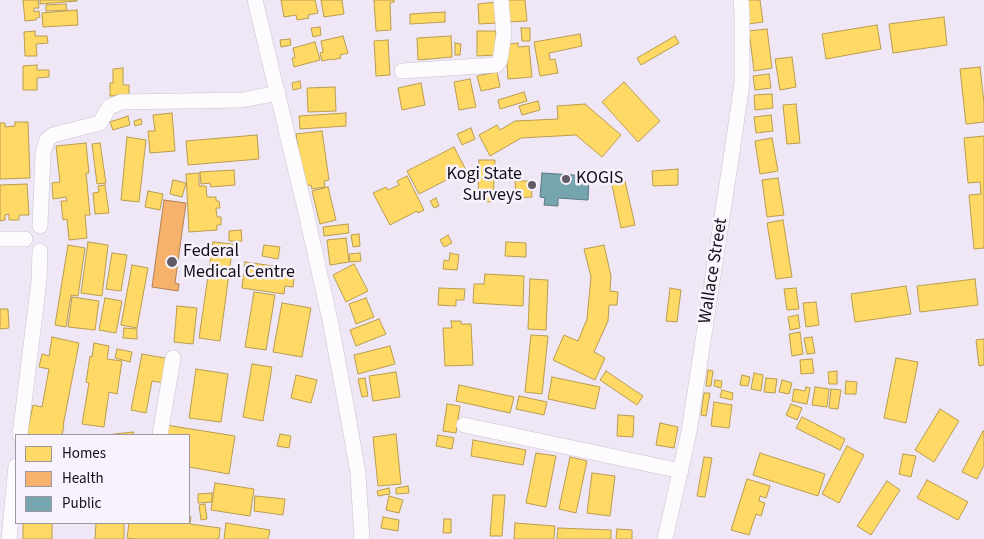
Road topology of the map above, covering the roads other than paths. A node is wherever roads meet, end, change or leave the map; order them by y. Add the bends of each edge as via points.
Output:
1 (255, 0) edge
2 (501, 0) edge
3 (741, 0) edge
4 (402, 71) dead end
5 (278, 93) junction
6 (40, 226) dead end
7 (24, 239) dead end
8 (0, 240) edge
9 (40, 251) dead end
10 (173, 358) dead end
11 (464, 425) dead end
12 (20, 434) edge
13 (160, 434) edge
14 (681, 471) junction
15 (15, 487) edge
16 (9, 539) edge
17 (362, 539) edge
18 (665, 539) edge

1 - 5 street
2 - 4 street via 504,34 500,60 496,65
3 - 14 street, Wallace Street via 742,83
5 - 6 street via 242,100 121,102 109,107 100,123 53,135 43,153
5 - 17 street via 330,320 358,473
7 - 8 street
9 - 12 street
10 - 13 street
11 - 14 street
14 - 18 street, Wallace Street
15 - 16 street

